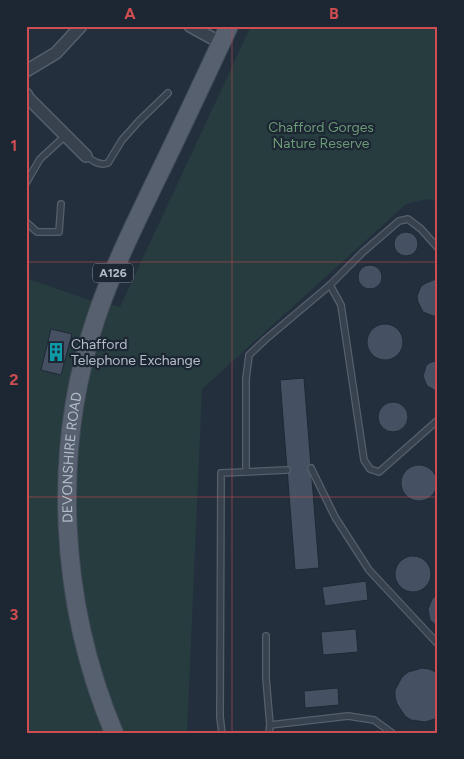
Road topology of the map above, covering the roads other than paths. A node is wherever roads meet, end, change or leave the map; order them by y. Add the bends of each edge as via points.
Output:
1 (80, 26) edge
2 (190, 26) edge
3 (229, 26) edge
4 (221, 43) junction
5 (26, 71) edge
6 (168, 93) dead end
7 (26, 94) edge
8 (65, 136) junction
9 (86, 156) joint
10 (26, 183) edge
11 (62, 204) dead end
12 (26, 222) edge
13 (438, 248) edge
14 (330, 285) junction
15 (438, 420) edge
16 (311, 468) dead end
17 (287, 470) dead end
18 (246, 472) junction
19 (266, 636) dead end
20 (438, 644) edge
21 (270, 725) junction
22 (114, 733) edge
23 (222, 733) edge
24 (269, 733) edge
25 (392, 733) edge

1 - 5 street via 56,53
2 - 4 street
3 - 4 main road, DEVONSHIRE ROAD / A126
4 - 22 main road, DEVONSHIRE ROAD / A126 via 133,228 96,317 70,435 67,539 78,618 100,699
6 - 9 lane via 122,140 108,163 104,165
7 - 8 street
8 - 9 street
8 - 10 lane via 40,159
11 - 12 lane via 59,232 37,232
13 - 14 lane via 408,219 399,221
14 - 15 lane via 342,305 364,460 370,469 379,472
14 - 18 lane via 249,355
16 - 20 lane via 335,517 369,570
17 - 18 lane
18 - 23 lane via 222,473
19 - 21 lane
21 - 24 lane
21 - 25 lane via 348,716 374,720

